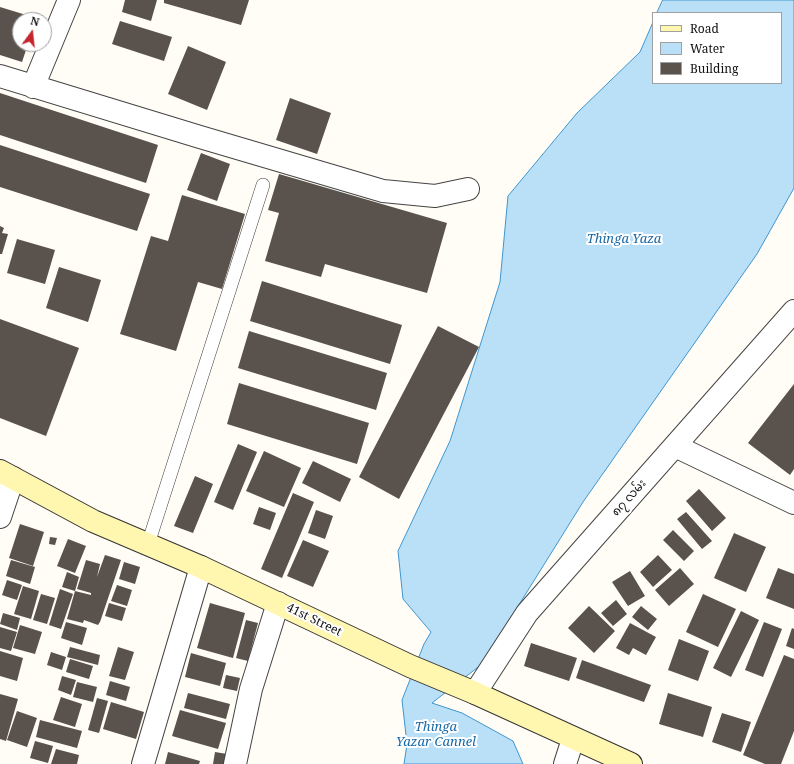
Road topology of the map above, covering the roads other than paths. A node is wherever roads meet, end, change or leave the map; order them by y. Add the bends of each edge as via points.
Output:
1 (69, 0) edge
2 (0, 76) edge
3 (33, 87) junction
4 (263, 185) dead end
5 (468, 189) dead end
6 (794, 311) edge
7 (675, 446) junction
8 (6, 474) edge
9 (794, 503) edge
10 (0, 517) edge
11 (148, 544) junction
12 (201, 567) junction
13 (278, 603) junction
14 (473, 692) junction
15 (573, 739) junction
16 (143, 764) edge
17 (235, 764) edge
18 (565, 764) edge
19 (632, 764) edge

1 - 3 street
2 - 3 street
3 - 5 street via 383,191 435,196
4 - 11 lane
6 - 7 street, ၈၇ လမ်း
7 - 9 street
7 - 14 street, ၈၇ လမ်း via 528,613
8 - 10 street
8 - 11 main road, 41st Street via 92,521
11 - 12 main road, 41st Street
12 - 13 main road, 41st Street
12 - 16 street
13 - 14 main road, 41st Street via 410,666
13 - 17 street via 250,689
14 - 15 main road, 41st Street
15 - 18 street
15 - 19 main road, 41st Street

